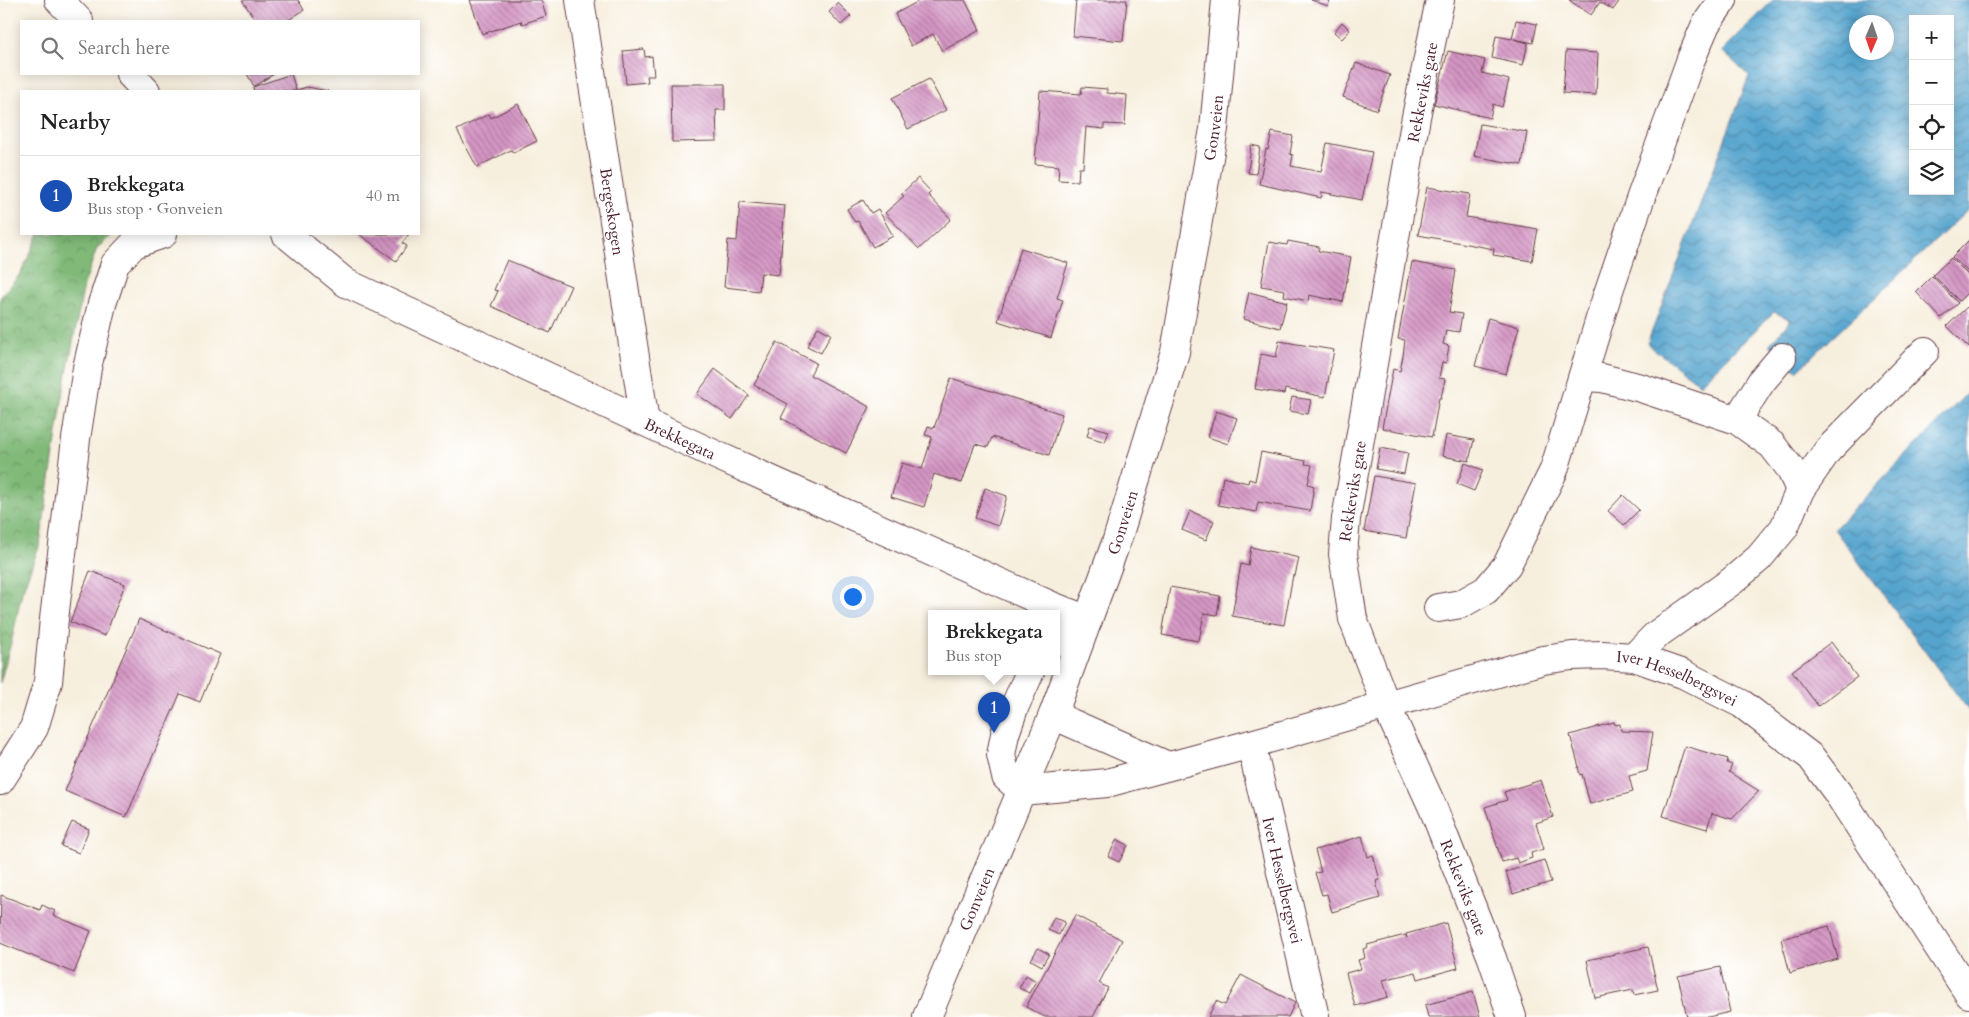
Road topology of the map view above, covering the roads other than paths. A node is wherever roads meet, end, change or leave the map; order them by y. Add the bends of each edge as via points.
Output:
1 (59, 0) edge
2 (580, 0) edge
3 (1226, 0) edge
4 (1440, 0) edge
5 (1723, 0) edge
6 (78, 20) edge
7 (131, 75) edge
8 (145, 90) edge
9 (160, 235) edge
10 (287, 235) edge
11 (1925, 351) dead end
12 (1782, 357) dead end
13 (1584, 377) junction
14 (1737, 420) junction
15 (645, 422) junction
16 (1800, 490) junction
17 (1438, 608) dead end
18 (1088, 620) junction
19 (1060, 638) edge
20 (1634, 657) junction
21 (1029, 675) edge
22 (1386, 705) junction
23 (1053, 716) junction
24 (1251, 744) junction
25 (1168, 766) junction
26 (0, 781) edge
27 (1022, 791) junction
28 (1969, 994) edge
29 (927, 1017) edge
30 (1315, 1017) edge
31 (1512, 1017) edge

1 - 6 street
2 - 15 street, Bergeskogen
3 - 18 street, Gonveien via 1214,128 1175,352 1117,540
4 - 22 street, Rekkeviks gate via 1416,117 1346,518 1343,554 1353,618
5 - 13 street via 1706,24 1691,59 1609,290
7 - 8 street
9 - 26 street via 134,244 115,264 102,304 87,368 76,438 48,682 34,728
10 - 15 street, Brekkegata via 346,283
11 - 16 street via 1828,450
12 - 14 street via 1761,382
13 - 14 street via 1631,386
13 - 17 street via 1554,470 1507,565 1486,590 1461,604
14 - 16 street via 1772,445 1790,468
15 - 18 street, Brekkegata
16 - 20 street via 1784,528 1759,558 1656,635
18 - 19 street
18 - 23 street, Gonveien
20 - 22 street, Iver Hesselbergsvei via 1602,655 1543,660
20 - 28 street, Iver Hesselbergsvei via 1683,674 1742,704 1811,757
21 - 27 street via 1005,734 1001,755 1006,777
22 - 24 street, Iver Hesselbergsvei
22 - 31 street, Rekkeviks gate via 1432,808
23 - 25 street
23 - 27 street, Gonveien
24 - 25 street, Iver Hesselbergsvei
24 - 30 street, Iver Hesselbergsvei
25 - 27 street, Iver Hesselbergsvei via 1107,783
27 - 29 street, Gonveien

